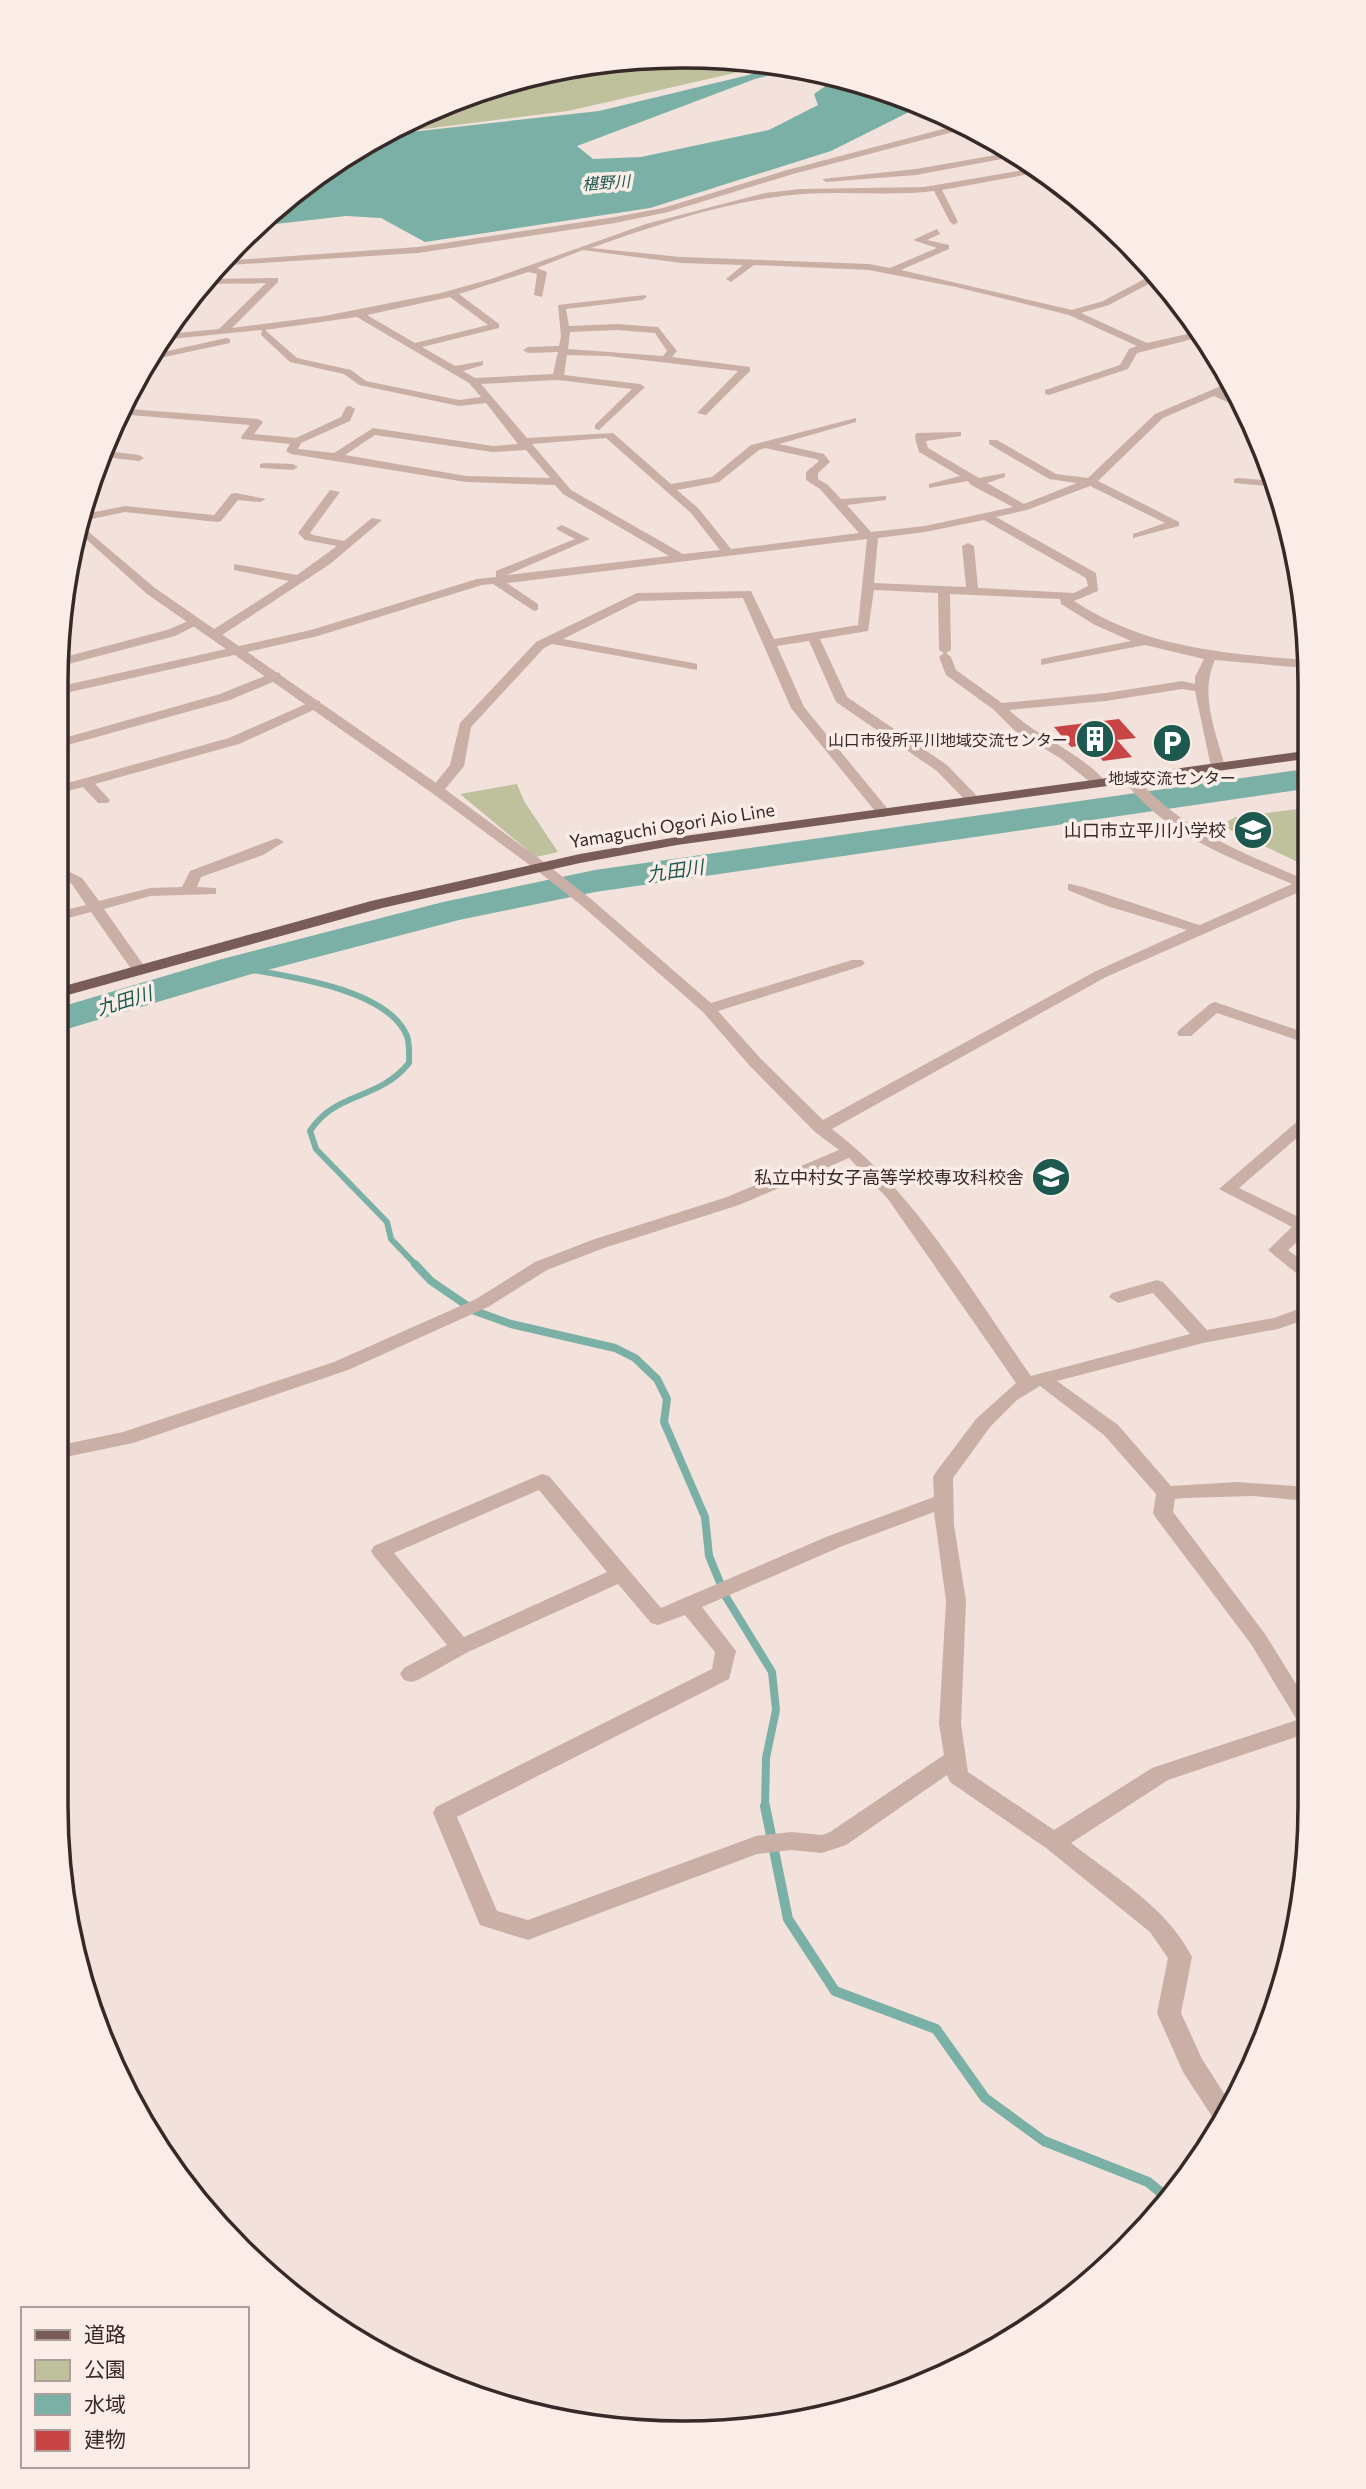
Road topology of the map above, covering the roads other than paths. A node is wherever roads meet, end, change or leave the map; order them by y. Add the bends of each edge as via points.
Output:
1 (950, 130) edge
2 (1000, 157) edge
3 (885, 165) dead end
4 (1025, 172) edge
5 (784, 174) junction
6 (904, 174) junction
7 (822, 179) junction
8 (937, 188) junction
9 (821, 190) junction
10 (954, 222) dead end
11 (937, 232) dead end
12 (580, 248) junction
13 (235, 263) edge
14 (751, 263) junction
15 (530, 270) junction
16 (892, 271) junction
17 (731, 279) dead end
18 (1147, 281) edge
19 (218, 282) edge
20 (451, 293) junction
21 (539, 295) dead end
22 (642, 297) dead end
23 (1072, 313) junction
24 (359, 314) junction
25 (308, 323) junction
26 (565, 329) junction
27 (222, 332) junction
28 (264, 333) junction
29 (176, 336) edge
30 (1191, 337) edge
31 (413, 346) junction
32 (1146, 346) junction
33 (528, 350) dead end
34 (563, 350) junction
35 (163, 356) edge
36 (666, 359) junction
37 (479, 363) dead end
38 (453, 370) junction
39 (558, 377) junction
40 (472, 381) junction
41 (640, 387) junction
42 (652, 389) dead end
43 (1222, 389) edge
44 (1049, 392) dead end
45 (1214, 393) junction
46 (486, 400) junction
47 (1228, 400) edge
48 (350, 409) dead end
49 (131, 412) edge
50 (702, 413) dead end
51 (852, 420) dead end
52 (599, 427) dead end
53 (957, 434) dead end
54 (993, 442) dead end
55 (525, 444) junction
56 (765, 445) junction
57 (294, 446) junction
58 (112, 455) edge
59 (336, 457) junction
60 (139, 458) dead end
61 (264, 466) dead end
62 (1001, 475) dead end
63 (971, 481) junction
64 (1238, 481) dead end
65 (558, 482) junction
66 (1091, 482) junction
67 (1264, 483) edge
68 (933, 486) dead end
69 (667, 488) junction
70 (334, 492) dead end
71 (219, 496) dead end
72 (235, 496) junction
73 (882, 498) dead end
74 (260, 499) dead end
75 (839, 503) junction
76 (1023, 508) junction
77 (91, 516) edge
78 (988, 517) junction
79 (376, 520) dead end
80 (562, 528) dead end
81 (87, 534) edge
82 (870, 536) junction
83 (1137, 536) dead end
84 (349, 545) junction
85 (968, 546) dead end
86 (729, 553) junction
87 (681, 558) junction
88 (238, 567) dead end
89 (298, 579) junction
90 (495, 580) junction
91 (481, 582) junction
92 (867, 586) junction
93 (944, 590) junction
94 (972, 591) junction
95 (1073, 596) junction
96 (534, 607) dead end
97 (197, 622) junction
98 (215, 634) junction
99 (813, 637) junction
100 (550, 640) junction
101 (1143, 642) junction
102 (774, 643) dead end
103 (239, 650) junction
104 (1211, 656) junction
105 (69, 660) edge
106 (1045, 662) dead end
107 (1297, 663) edge
108 (693, 667) dead end
109 (275, 676) junction
110 (68, 689) edge
111 (1202, 689) junction
112 (315, 704) junction
113 (999, 707) junction
114 (68, 741) edge
115 (1298, 756) edge
116 (1218, 767) junction
117 (86, 782) junction
118 (1099, 782) junction
119 (1133, 784) junction
120 (68, 787) edge
121 (437, 790) junction
122 (103, 800) dead end
123 (972, 800) junction
124 (884, 813) junction
125 (277, 842) dead end
126 (540, 866) junction
127 (68, 876) edge
128 (1298, 881) edge
129 (1073, 887) dead end
130 (1298, 887) edge
131 (188, 891) junction
132 (211, 891) dead end
133 (98, 908) junction
134 (68, 915) edge
135 (1201, 930) junction
136 (857, 963) dead end
137 (139, 970) junction
138 (68, 989) edge
139 (708, 1009) junction
140 (1185, 1033) dead end
141 (1298, 1035) edge
142 (821, 1128) junction
143 (1298, 1129) edge
144 (851, 1151) junction
145 (1298, 1223) edge
146 (1298, 1231) edge
147 (1298, 1266) edge
148 (1118, 1297) dead end
149 (1298, 1315) edge
150 (1203, 1337) junction
151 (1035, 1382) junction
152 (68, 1450) edge
153 (1166, 1493) junction
154 (1298, 1493) edge
155 (942, 1501) junction
156 (621, 1574) junction
157 (688, 1605) junction
158 (461, 1647) junction
159 (411, 1674) dead end
160 (1298, 1706) edge
161 (1298, 1726) edge
162 (956, 1759) junction
163 (1054, 1842) junction
164 (1218, 2107) edge

1 - 5 street
2 - 6 street
3 - 6 street
4 - 8 street
5 - 7 street
5 - 13 street via 665,210 562,229 418,250
6 - 7 street
7 - 9 street
8 - 9 street
8 - 10 street
9 - 12 street via 731,204
11 - 16 street via 918,240 946,247
12 - 14 street
12 - 15 street
14 - 16 street
14 - 17 street
15 - 20 street
15 - 21 street via 542,272
16 - 23 street
18 - 23 street via 1106,303
19 - 27 street via 275,280
20 - 24 street
20 - 31 street via 496,326
22 - 26 street via 561,307
23 - 32 street
24 - 25 street
24 - 31 street
25 - 27 street
25 - 28 street
26 - 34 street
26 - 36 street via 658,330 672,351
27 - 29 street
28 - 35 street
28 - 46 street via 294,360 351,373 363,383 459,403
30 - 32 street
31 - 38 street
32 - 44 street via 1133,351 1124,367
33 - 34 street
34 - 36 street
34 - 39 street
36 - 50 street via 746,369
37 - 38 street
38 - 40 street
39 - 40 street
39 - 41 street
40 - 46 street
41 - 42 street
41 - 52 street
43 - 45 street
45 - 47 street
45 - 66 street via 1159,416
46 - 55 street
48 - 57 street via 346,419
49 - 57 street via 258,422 246,437
51 - 56 street
53 - 63 street via 920,437 923,450
54 - 66 street via 1053,477
55 - 59 street via 494,449 373,431
55 - 65 street
55 - 69 street via 609,435
56 - 69 street via 755,447 715,481
56 - 75 street via 820,456 825,462 812,472 813,481
57 - 59 street
57 - 61 street via 288,458 294,469
58 - 60 street
59 - 65 street via 466,479
62 - 63 street
63 - 68 street
63 - 76 street
64 - 67 street
65 - 87 street via 567,492
66 - 76 street
66 - 83 street via 1175,524
69 - 86 street via 695,511
70 - 84 street via 304,533 309,538
71 - 72 street
72 - 74 street
72 - 77 street via 217,519 125,509
73 - 75 street
75 - 82 street
76 - 78 street
78 - 82 street
78 - 95 street via 1092,576 1094,588
79 - 84 street
80 - 91 street via 584,539
81 - 97 street via 151,591
82 - 86 street
82 - 92 street
84 - 89 street
85 - 94 street
86 - 87 street
87 - 90 street
88 - 89 street
89 - 98 street
90 - 91 street
90 - 96 street
91 - 103 street via 366,618
92 - 93 street
92 - 99 street via 864,628
93 - 94 street
93 - 113 street via 945,653 950,673
94 - 95 street
95 - 101 street via 1065,601 1093,621
97 - 98 street
97 - 105 street
98 - 103 street
99 - 102 street
99 - 123 street via 841,699 942,768
100 - 108 street
100 - 121 street via 540,645 465,726 457,766
100 - 124 street via 637,597 747,594 798,708
101 - 104 street
101 - 106 street
103 - 109 street
103 - 110 street
104 - 107 street
104 - 111 street via 1201,677
109 - 112 street
109 - 114 street via 225,697
111 - 113 street via 1182,685
111 - 116 street
112 - 117 street via 234,741
112 - 121 street
113 - 118 street via 1020,728
115 - 116 main road, Yamaguchi Ogori Aio Line
116 - 119 main road, Yamaguchi Ogori Aio Line
117 - 120 street
117 - 122 street
118 - 119 main road, Yamaguchi Ogori Aio Line
118 - 123 main road, Yamaguchi Ogori Aio Line
119 - 128 street via 1158,812 1198,838
121 - 126 street
123 - 124 main road, Yamaguchi Ogori Aio Line
124 - 126 main road, Yamaguchi Ogori Aio Line via 677,841
125 - 131 street via 260,853 195,874
126 - 137 main road, Yamaguchi Ogori Aio Line
126 - 139 street
127 - 133 street
129 - 135 street
130 - 135 street
131 - 132 street
131 - 133 street via 150,892
133 - 134 street
133 - 137 street
135 - 142 street via 1101,974
136 - 139 street
137 - 138 main road, Yamaguchi Ogori Aio Line
139 - 142 street
140 - 141 street via 1215,1007
142 - 144 street
143 - 145 street via 1228,1189
144 - 151 street via 894,1195
144 - 152 street via 733,1201 541,1266 482,1303 341,1366 126,1438
146 - 147 street via 1277,1250
148 - 150 street via 1157,1286
149 - 150 street
150 - 151 street
151 - 153 street via 1111,1430
151 - 155 street via 983,1423 943,1477
153 - 154 street via 1214,1488
153 - 160 street via 1163,1513 1258,1639
155 - 157 street
155 - 162 street via 956,1601 950,1724
156 - 157 street via 658,1618
156 - 158 street
156 - 158 street via 542,1481 381,1551
157 - 162 street via 726,1651 722,1673 444,1813 488,1918 528,1930 756,1845 791,1840 822,1844 838,1839
158 - 159 street
161 - 163 street via 1160,1774
162 - 163 street via 958,1776
163 - 164 street via 1158,1925 1180,1957 1169,2013 1192,2065

